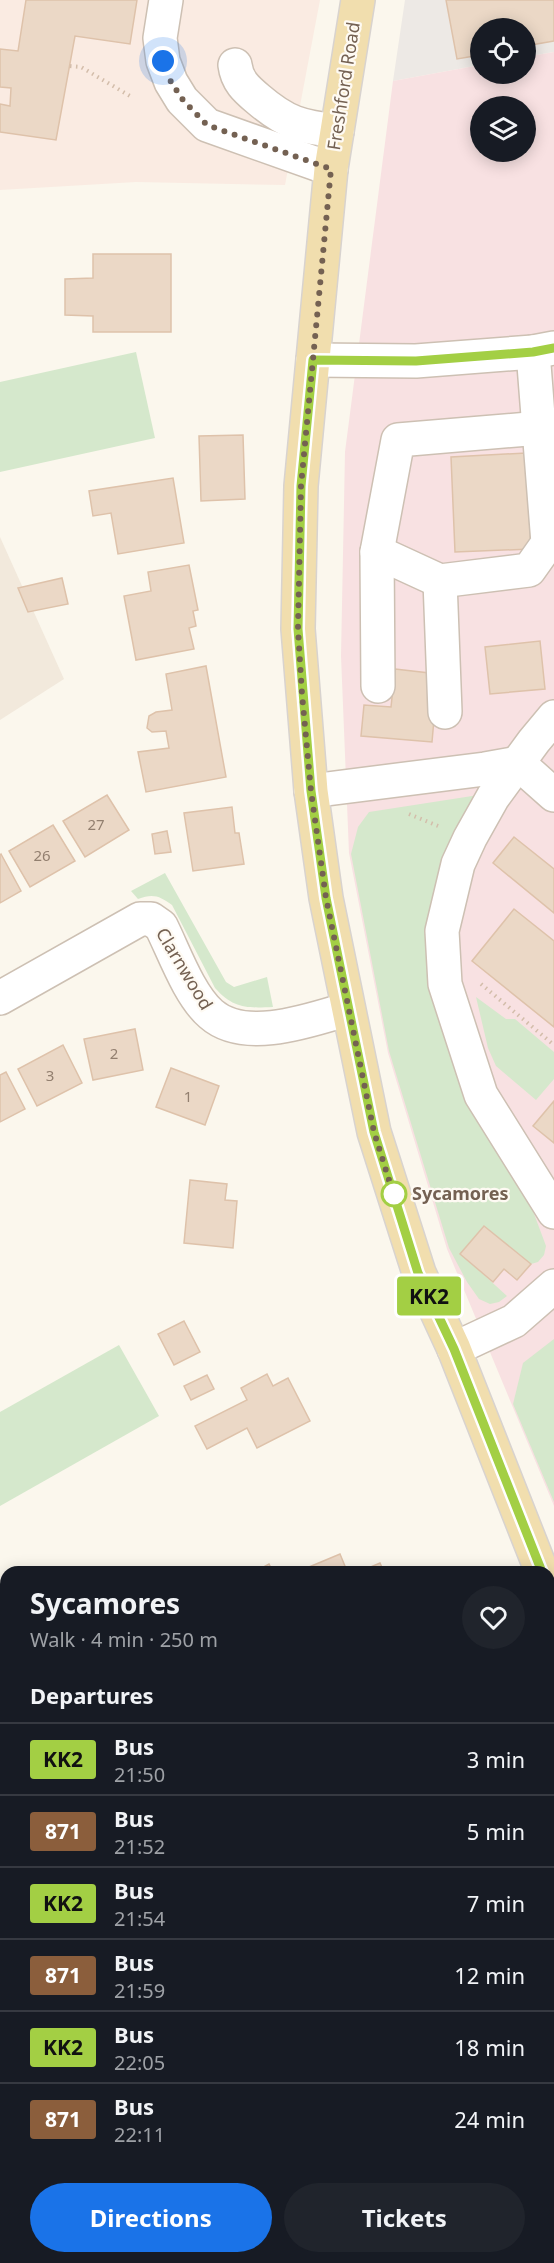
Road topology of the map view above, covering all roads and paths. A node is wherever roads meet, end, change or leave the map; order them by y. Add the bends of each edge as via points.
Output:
1 (166, 0) edge
2 (358, 0) edge
3 (235, 65) dead end
4 (70, 66) dead end
5 (130, 96) dead end
6 (337, 131) junction
7 (331, 169) junction
8 (544, 350) edge
9 (313, 360) junction
10 (547, 432) edge
11 (377, 552) junction
12 (440, 581) junction
13 (378, 686) dead end
14 (445, 712) dead end
15 (554, 718) edge
16 (518, 763) junction
17 (311, 791) junction
18 (554, 795) edge
19 (471, 981) dead end
20 (0, 998) edge
21 (348, 1009) junction
22 (554, 1045) edge
23 (554, 1212) edge
24 (552, 1290) edge
25 (454, 1349) junction
26 (540, 1566) edge

1 - 7 street via 160,38 163,61 183,100 207,125
2 - 6 main road, Freshford Road
3 - 6 street via 237,77 246,89 276,115 310,128
4 - 5 path via 81,67
6 - 7 main road, Freshford Road
7 - 9 main road, Freshford Road
8 - 9 street via 416,361
8 - 10 street
9 - 17 main road, Freshford Road via 301,486 298,629
10 - 11 street via 399,440
10 - 12 street via 548,543 529,570
11 - 12 street
11 - 13 street
12 - 14 street
15 - 16 street
16 - 17 street
16 - 18 street
16 - 23 street via 493,797 458,864 442,932 445,984 481,1095
17 - 21 main road, Freshford Road via 326,898
19 - 22 path via 482,984
20 - 21 street, Clarnwood via 140,919 152,919 161,926 194,993 211,1015 230,1025 292,1025
21 - 25 main road, Freshford Road via 374,1132 418,1273
24 - 25 street via 514,1322
25 - 26 main road, Freshford Road

